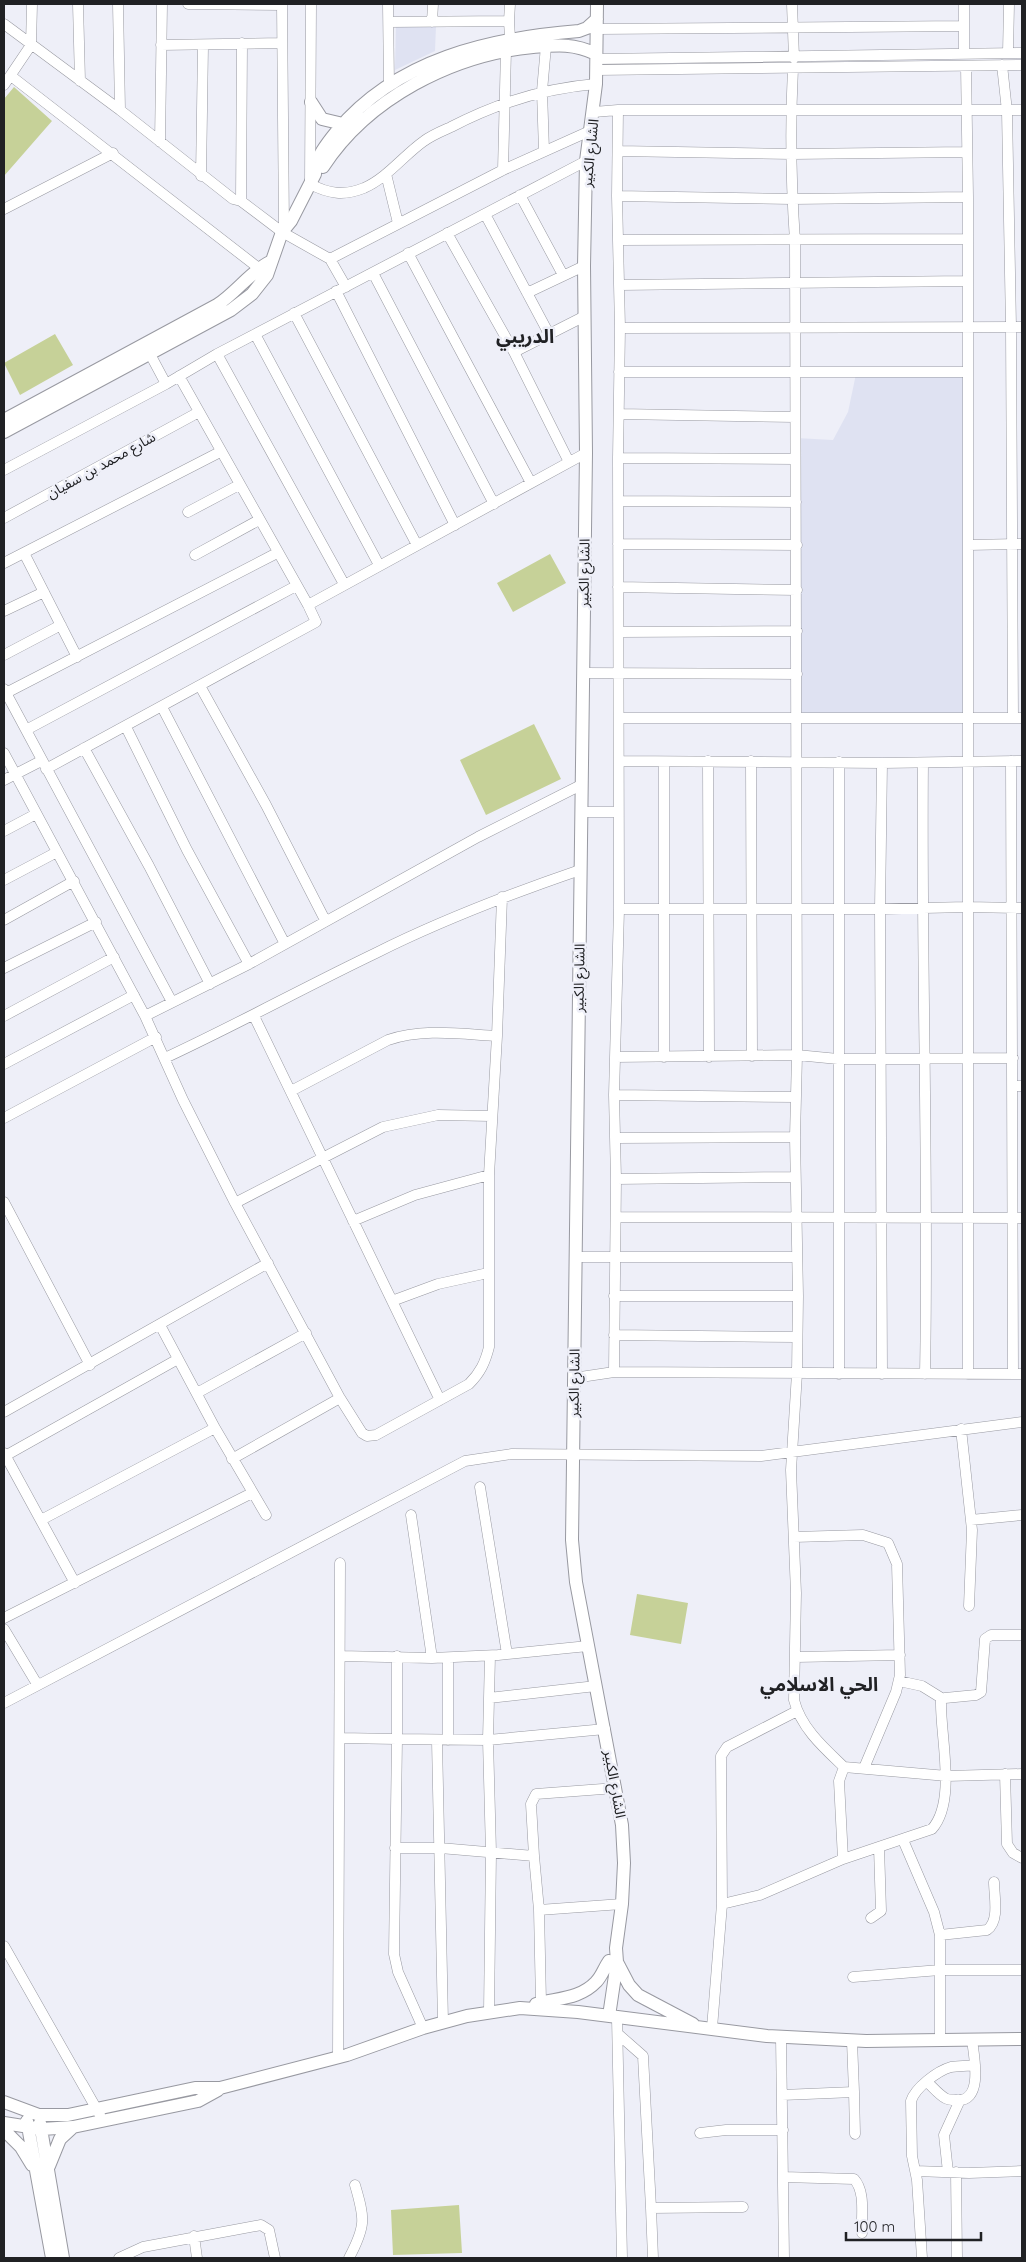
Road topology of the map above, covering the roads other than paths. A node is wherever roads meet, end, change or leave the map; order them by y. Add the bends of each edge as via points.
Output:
1 (32, 4) edge
2 (78, 4) edge
3 (118, 4) edge
4 (162, 4) edge
5 (188, 4) edge
6 (282, 4) edge
7 (311, 4) edge
8 (388, 4) edge
9 (433, 4) edge
10 (510, 4) edge
11 (596, 4) edge
12 (792, 4) edge
13 (964, 4) edge
14 (1009, 4) edge
15 (509, 21) junction
16 (389, 22) junction
17 (432, 22) junction
18 (4, 24) edge
19 (597, 24) junction
20 (964, 26) junction
21 (793, 28) junction
22 (242, 43) junction
23 (282, 43) junction
24 (508, 44) junction
25 (31, 45) junction
26 (161, 45) junction
27 (203, 46) junction
28 (546, 46) junction
29 (964, 53) junction
30 (1008, 53) junction
31 (1022, 53) edge
32 (596, 61) junction
33 (794, 63) junction
34 (1002, 65) junction
35 (1022, 65) edge
36 (966, 66) junction
37 (11, 76) junction
38 (80, 81) junction
39 (596, 84) junction
40 (4, 85) edge
41 (389, 85) junction
42 (542, 91) junction
43 (311, 102) junction
44 (504, 104) junction
45 (967, 109) junction
46 (120, 110) junction
47 (618, 110) junction
48 (791, 110) junction
49 (1022, 110) edge
50 (1007, 111) junction
51 (594, 112) junction
52 (343, 124) junction
53 (592, 130) junction
54 (160, 142) junction
55 (544, 151) junction
56 (618, 152) junction
57 (967, 152) junction
58 (113, 153) junction
59 (792, 154) junction
60 (586, 161) junction
61 (502, 170) junction
62 (386, 174) junction
63 (202, 176) junction
64 (312, 179) junction
65 (520, 195) junction
66 (617, 196) junction
67 (968, 197) junction
68 (792, 199) junction
69 (241, 201) junction
70 (4, 209) edge
71 (485, 214) junction
72 (398, 224) junction
73 (283, 231) junction
74 (447, 233) junction
75 (967, 239) junction
76 (618, 240) junction
77 (795, 241) junction
78 (408, 253) junction
79 (330, 259) junction
80 (584, 266) junction
81 (265, 268) junction
82 (373, 273) junction
83 (563, 275) junction
84 (967, 281) junction
85 (795, 284) junction
86 (620, 285) junction
87 (346, 286) junction
88 (336, 292) junction
89 (527, 293) junction
90 (294, 313) junction
91 (585, 316) junction
92 (1011, 327) junction
93 (1022, 327) edge
94 (620, 328) junction
95 (796, 328) junction
96 (968, 328) junction
97 (255, 334) junction
98 (549, 334) junction
99 (514, 352) junction
100 (150, 354) junction
101 (217, 354) junction
102 (619, 372) junction
103 (795, 372) junction
104 (967, 372) junction
105 (179, 376) junction
106 (166, 384) junction
107 (199, 412) junction
108 (619, 414) junction
109 (795, 418) junction
110 (4, 420) edge
111 (4, 432) edge
112 (220, 452) junction
113 (586, 453) junction
114 (618, 458) junction
115 (795, 459) junction
116 (569, 462) junction
117 (4, 470) edge
118 (531, 483) junction
119 (240, 485) junction
120 (618, 501) junction
121 (796, 502) junction
122 (494, 504) junction
123 (188, 512) dead end
124 (4, 518) edge
125 (259, 520) junction
126 (454, 524) junction
127 (618, 544) junction
128 (1018, 544) edge
129 (416, 545) junction
130 (797, 545) junction
131 (968, 545) junction
132 (24, 553) junction
133 (277, 553) junction
134 (195, 555) dead end
135 (4, 563) edge
136 (379, 565) junction
137 (344, 584) junction
138 (296, 586) junction
139 (618, 587) junction
140 (797, 590) junction
141 (44, 592) junction
142 (308, 605) junction
143 (4, 611) edge
144 (61, 625) junction
145 (797, 631) junction
146 (619, 632) junction
147 (4, 655) edge
148 (77, 657) junction
149 (583, 673) junction
150 (619, 673) junction
151 (797, 674) junction
152 (200, 686) junction
153 (5, 691) edge
154 (162, 707) junction
155 (619, 718) junction
156 (1017, 718) edge
157 (797, 719) junction
158 (968, 719) junction
159 (126, 727) junction
160 (26, 730) junction
161 (84, 748) junction
162 (4, 753) edge
163 (619, 761) junction
164 (751, 761) junction
165 (1011, 761) junction
166 (1022, 761) edge
167 (664, 762) junction
168 (708, 762) junction
169 (796, 762) junction
170 (840, 762) junction
171 (882, 763) junction
172 (923, 763) junction
173 (968, 763) junction
174 (43, 765) junction
175 (15, 774) junction
176 (4, 780) edge
177 (581, 786) junction
178 (581, 812) junction
179 (618, 812) junction
180 (36, 814) junction
181 (4, 830) edge
182 (57, 852) junction
183 (580, 870) junction
184 (4, 880) edge
185 (74, 881) junction
186 (502, 897) junction
187 (967, 906) junction
188 (922, 907) junction
189 (839, 908) junction
190 (1017, 908) edge
191 (619, 909) junction
192 (665, 909) junction
193 (707, 909) junction
194 (750, 909) junction
195 (795, 909) junction
196 (880, 909) junction
197 (4, 920) edge
198 (326, 920) junction
199 (96, 922) junction
200 (285, 944) junction
201 (114, 957) junction
202 (249, 964) junction
203 (4, 968) edge
204 (210, 984) junction
205 (134, 995) junction
206 (172, 1002) junction
207 (4, 1016) edge
208 (145, 1016) junction
209 (254, 1016) junction
210 (1018, 1025) edge
211 (497, 1036) junction
212 (156, 1037) junction
213 (797, 1055) junction
214 (752, 1056) junction
215 (615, 1057) junction
216 (664, 1057) junction
217 (709, 1057) junction
218 (924, 1057) junction
219 (165, 1058) junction
220 (881, 1058) junction
221 (967, 1058) junction
222 (1012, 1058) junction
223 (838, 1059) junction
224 (4, 1064) edge
225 (1017, 1086) edge
226 (291, 1092) junction
227 (614, 1095) junction
228 (796, 1097) junction
229 (491, 1116) junction
230 (4, 1118) edge
231 (795, 1137) junction
232 (616, 1138) junction
233 (323, 1159) junction
234 (489, 1175) junction
235 (795, 1177) junction
236 (616, 1179) junction
237 (4, 1202) edge
238 (236, 1203) junction
239 (882, 1216) junction
240 (925, 1216) junction
241 (616, 1217) junction
242 (968, 1217) junction
243 (838, 1218) junction
244 (1018, 1218) edge
245 (797, 1219) junction
246 (353, 1222) junction
247 (575, 1257) junction
248 (614, 1257) junction
249 (797, 1257) junction
250 (268, 1263) junction
251 (488, 1274) junction
252 (614, 1296) junction
253 (798, 1296) junction
254 (392, 1301) junction
255 (160, 1326) junction
256 (306, 1333) junction
257 (614, 1335) junction
258 (796, 1337) junction
259 (178, 1359) junction
260 (90, 1365) junction
261 (614, 1372) junction
262 (797, 1373) junction
263 (839, 1374) junction
264 (882, 1374) junction
265 (925, 1374) junction
266 (968, 1374) junction
267 (1017, 1374) edge
268 (574, 1378) junction
269 (197, 1392) junction
270 (340, 1398) junction
271 (440, 1400) junction
272 (4, 1412) edge
273 (1022, 1422) edge
274 (214, 1428) junction
275 (961, 1430) junction
276 (792, 1453) junction
277 (5, 1454) edge
278 (573, 1455) junction
279 (232, 1458) junction
280 (480, 1487) dead end
281 (252, 1493) junction
282 (266, 1515) dead end
283 (411, 1515) dead end
284 (1022, 1516) edge
285 (41, 1520) junction
286 (971, 1520) junction
287 (794, 1537) junction
288 (340, 1563) dead end
289 (75, 1583) junction
290 (970, 1606) dead end
291 (4, 1618) edge
292 (4, 1629) edge
293 (1022, 1635) edge
294 (588, 1646) junction
295 (507, 1654) junction
296 (900, 1655) junction
297 (340, 1656) junction
298 (397, 1656) junction
299 (490, 1656) junction
300 (796, 1657) junction
301 (432, 1658) junction
302 (448, 1658) junction
303 (899, 1681) junction
304 (37, 1684) junction
305 (596, 1686) junction
306 (489, 1698) junction
307 (943, 1699) junction
308 (4, 1703) edge
309 (797, 1711) junction
310 (605, 1729) junction
311 (340, 1738) junction
312 (396, 1738) junction
313 (443, 1740) junction
314 (488, 1740) junction
315 (844, 1767) junction
316 (864, 1768) junction
317 (1005, 1774) junction
318 (1022, 1774) edge
319 (947, 1776) junction
320 (616, 1788) junction
321 (903, 1840) junction
322 (879, 1847) junction
323 (395, 1848) junction
324 (440, 1848) junction
325 (491, 1852) junction
326 (534, 1856) junction
327 (1022, 1858) edge
328 (843, 1860) junction
329 (994, 1882) dead end
330 (622, 1904) junction
331 (722, 1904) junction
332 (539, 1910) junction
333 (871, 1918) dead end
334 (940, 1935) junction
335 (4, 1946) edge
336 (613, 1962) junction
337 (940, 1970) junction
338 (1022, 1970) edge
339 (853, 1977) dead end
340 (541, 2002) junction
341 (520, 2008) junction
342 (489, 2012) junction
343 (609, 2016) junction
344 (443, 2022) junction
345 (697, 2027) junction
346 (423, 2028) junction
347 (712, 2028) junction
348 (618, 2034) junction
349 (782, 2037) junction
350 (1022, 2039) edge
351 (940, 2040) junction
352 (972, 2040) junction
353 (852, 2041) junction
354 (338, 2058) junction
355 (975, 2065) junction
356 (927, 2082) junction
357 (854, 2092) junction
358 (782, 2095) junction
359 (960, 2100) junction
360 (4, 2102) edge
361 (25, 2112) junction
362 (39, 2115) junction
363 (100, 2116) junction
364 (4, 2123) edge
365 (28, 2127) junction
366 (73, 2128) junction
367 (42, 2129) junction
368 (4, 2130) edge
369 (782, 2130) junction
370 (700, 2133) dead end
371 (855, 2134) dead end
372 (916, 2170) junction
373 (42, 2171) junction
374 (952, 2172) junction
375 (1022, 2172) edge
376 (783, 2177) junction
377 (355, 2185) dead end
378 (743, 2207) dead end
379 (651, 2208) junction
380 (862, 2233) dead end
381 (194, 2236) junction
382 (52, 2258) edge
383 (63, 2258) edge
384 (119, 2258) edge
385 (198, 2258) edge
386 (275, 2258) edge
387 (349, 2258) edge
388 (622, 2258) edge
389 (653, 2258) edge
390 (784, 2258) edge
391 (922, 2258) edge
392 (957, 2258) edge

1 - 25 street
2 - 38 street
3 - 46 street
4 - 26 street
5 - 6 street
6 - 23 street
7 - 43 street
8 - 16 street
9 - 17 street
10 - 15 street
11 - 19 street, الشارع الكبير
12 - 21 street
13 - 20 street
14 - 30 street
15 - 17 street
15 - 24 street
16 - 17 street
16 - 41 street
18 - 25 street
19 - 21 street
19 - 24 street via 579,31
19 - 32 street, الشارع الكبير
20 - 21 street
20 - 29 street
21 - 33 street
22 - 23 street
22 - 27 street
22 - 69 street
23 - 73 street
24 - 28 street
24 - 41 street via 444,57
24 - 44 street
24 - 64 street via 448,68 378,108 339,144
25 - 37 street
25 - 38 street
26 - 27 street
26 - 54 street
27 - 63 street
28 - 32 street via 570,44
28 - 42 street
29 - 30 street
29 - 33 street
30 - 31 street
32 - 33 street
32 - 39 street, الشارع الكبير
33 - 36 street
33 - 48 street
34 - 35 street
34 - 36 street
34 - 50 street
36 - 45 street
37 - 40 street
37 - 58 street
38 - 46 street
39 - 42 street
39 - 51 street, الشارع الكبير
41 - 52 street
42 - 44 street
42 - 55 street
43 - 52 street via 322,119
43 - 64 street
44 - 61 street
44 - 62 street via 425,140
45 - 48 street
45 - 50 street
45 - 57 street
46 - 54 street
47 - 48 street
47 - 51 street
47 - 56 street
48 - 59 street
49 - 50 street
50 - 92 street
51 - 53 street, الشارع الكبير
52 - 64 street via 329,141 315,166
53 - 55 street
53 - 60 street, الشارع الكبير
54 - 63 street
55 - 61 street
56 - 59 street
56 - 66 street
57 - 59 street
57 - 67 street
58 - 70 street
58 - 81 street
59 - 68 street
60 - 65 street
60 - 80 street, الشارع الكبير
61 - 72 street
62 - 64 street via 365,188 344,194 326,192
62 - 72 street
63 - 69 street via 233,199
64 - 73 street
65 - 71 street
65 - 83 street
66 - 68 street
66 - 76 street
67 - 68 street
67 - 75 street
68 - 77 street
69 - 73 street
71 - 74 street
71 - 89 street
72 - 79 street
73 - 79 street
73 - 81 street
74 - 78 street
74 - 99 street
75 - 77 street
75 - 84 street
76 - 77 street
76 - 86 street
77 - 85 street
78 - 82 street
78 - 118 street
79 - 87 street
80 - 83 street
80 - 91 street, الشارع الكبير
81 - 100 street via 252,294 231,310
81 - 110 street via 217,305
82 - 87 street
82 - 122 street
83 - 89 street
84 - 85 street
84 - 96 street
85 - 86 street
85 - 95 street
86 - 94 street
87 - 88 street
88 - 90 street
88 - 126 street
89 - 98 street
90 - 97 street
90 - 129 street
91 - 98 street
91 - 113 street, الشارع الكبير
92 - 93 street
92 - 96 street
92 - 128 street
94 - 95 street
94 - 102 street
95 - 96 street
95 - 103 street
96 - 104 street
97 - 101 street
97 - 136 street
98 - 99 street
99 - 116 street
100 - 106 street
100 - 111 street
101 - 105 street
101 - 137 street
102 - 103 street
102 - 108 street
103 - 104 street
103 - 109 street
104 - 131 street
105 - 106 street
105 - 107 street
106 - 117 street
107 - 112 street
107 - 124 street, شارع محمد بن سفيان
108 - 109 street
108 - 114 street
109 - 115 street
112 - 119 street
112 - 132 street
113 - 116 street
113 - 149 street, الشارع الكبير
114 - 115 street
114 - 120 street
115 - 121 street
116 - 118 street
118 - 122 street
119 - 123 street
119 - 125 street
120 - 121 street
120 - 127 street
121 - 130 street
122 - 126 street
125 - 133 street
125 - 134 street
126 - 129 street
127 - 130 street
127 - 139 street
128 - 131 street
128 - 156 street
129 - 136 street
130 - 140 street
131 - 158 street
132 - 135 street
132 - 141 street
133 - 138 street
133 - 148 street
136 - 137 street
137 - 142 street
138 - 142 street
138 - 160 street
139 - 140 street
139 - 146 street
140 - 145 street
141 - 143 street
141 - 144 street
142 - 152 street via 315,624
144 - 147 street
144 - 148 street
145 - 146 street
145 - 151 street
146 - 150 street
148 - 153 street
149 - 150 street
149 - 177 street, الشارع الكبير
150 - 151 street
150 - 155 street
151 - 157 street
152 - 154 street
152 - 198 street
153 - 160 street
154 - 159 street
154 - 200 street
155 - 157 street
155 - 163 street
156 - 158 street
157 - 158 street
157 - 169 street
158 - 173 street
159 - 161 street
159 - 202 street via 187,850
160 - 174 street
161 - 174 street
161 - 204 street
162 - 175 street
163 - 167 street
163 - 179 street
164 - 168 street
164 - 169 street
164 - 194 street
165 - 166 street
165 - 173 street
165 - 190 street
167 - 168 street
167 - 192 street
168 - 193 street
169 - 170 street
169 - 195 street
170 - 171 street
170 - 189 street
171 - 172 street
171 - 196 street
172 - 173 street
172 - 188 street
173 - 187 street
174 - 175 street
174 - 206 street
175 - 176 street
175 - 180 street
177 - 178 street, الشارع الكبير
177 - 198 street via 478,837
178 - 179 street
178 - 183 street, الشارع الكبير
179 - 191 street
180 - 181 street
180 - 182 street
182 - 184 street
182 - 185 street
183 - 186 street
183 - 247 street, الشارع الكبير
185 - 197 street
185 - 199 street
186 - 209 street via 376,952
186 - 211 street
187 - 188 street
187 - 190 street
187 - 221 street
188 - 196 street
188 - 218 street
189 - 195 street
189 - 196 street
189 - 223 street
190 - 210 street
191 - 192 street
191 - 215 street
192 - 193 street
192 - 216 street
193 - 194 street
193 - 217 street
194 - 195 street
194 - 214 street
195 - 213 street
196 - 220 street
198 - 200 street
199 - 201 street
199 - 203 street
200 - 202 street
201 - 205 street
201 - 207 street
202 - 204 street
204 - 206 street
205 - 208 street
205 - 224 street
206 - 208 street
208 - 212 street
209 - 219 street
209 - 226 street
210 - 222 street
211 - 226 street via 404,1034
211 - 229 street
212 - 219 street
212 - 230 street
213 - 214 street
213 - 223 street
213 - 228 street
214 - 217 street
215 - 216 street
215 - 227 street
216 - 217 street
218 - 220 street
218 - 221 street
218 - 240 street
219 - 238 street
220 - 223 street
220 - 239 street
221 - 222 street
221 - 242 street
222 - 225 street
223 - 243 street
225 - 244 street
226 - 233 street
227 - 228 street
227 - 232 street
228 - 231 street
229 - 233 street via 438,1114 401,1122 367,1134
229 - 234 street
231 - 232 street
231 - 235 street
232 - 236 street
233 - 238 street
233 - 246 street
234 - 246 street via 415,1195
234 - 251 street
235 - 236 street
235 - 245 street
236 - 241 street
237 - 260 street
238 - 250 street
239 - 240 street
239 - 243 street
239 - 264 street
240 - 242 street
240 - 265 street
241 - 245 street
241 - 248 street
242 - 244 street
242 - 266 street
243 - 245 street
243 - 263 street
244 - 267 street
245 - 249 street
246 - 254 street
247 - 248 street
247 - 268 street, الشارع الكبير
248 - 249 street
248 - 252 street
249 - 253 street
250 - 255 street
250 - 256 street
251 - 254 street via 438,1284
251 - 271 street via 489,1348 485,1362 469,1384
252 - 253 street
252 - 257 street
253 - 258 street
254 - 271 street
255 - 259 street
255 - 260 street
256 - 269 street
256 - 270 street
257 - 258 street
257 - 261 street
258 - 262 street
259 - 269 street
259 - 277 street
260 - 272 street
261 - 262 street
261 - 268 street
262 - 263 street
262 - 276 street
263 - 264 street
264 - 265 street
265 - 266 street
266 - 267 street
268 - 278 street, الشارع الكبير
269 - 274 street
270 - 271 street via 362,1433 368,1436 376,1435
270 - 279 street
273 - 275 street
274 - 279 street
274 - 285 street
275 - 276 street
275 - 286 street
276 - 278 street via 721,1457
276 - 287 street
277 - 285 street
278 - 294 street, الشارع الكبير via 572,1540
278 - 304 street via 500,1454 453,1466
279 - 281 street
280 - 295 street
281 - 282 street
281 - 289 street
283 - 301 street
284 - 286 street
285 - 289 street
286 - 290 street
287 - 296 street via 863,1535 888,1543 897,1564
287 - 300 street
288 - 297 street
289 - 291 street
292 - 304 street
293 - 307 street via 991,1635 986,1639 980,1692
294 - 295 street
294 - 305 street, الشارع الكبير
295 - 299 street
296 - 300 street
296 - 303 street
297 - 298 street
297 - 311 street
298 - 301 street
298 - 312 street
299 - 302 street
299 - 306 street
300 - 309 street via 794,1700
301 - 302 street
302 - 313 street
303 - 307 street via 922,1686
303 - 316 street
304 - 308 street
305 - 306 street
305 - 310 street, الشارع الكبير
306 - 314 street
307 - 319 street
309 - 315 street via 814,1736
309 - 331 street via 727,1747 721,1756
310 - 314 street
310 - 320 street, الشارع الكبير
311 - 312 street
311 - 354 street
312 - 313 street
312 - 323 street
313 - 314 street
313 - 324 street
314 - 325 street
315 - 316 street
315 - 328 street via 839,1781
316 - 319 street
317 - 318 street
317 - 319 street
317 - 327 street via 1006,1844
319 - 321 street via 938,1822 932,1829
320 - 326 street via 536,1794 531,1804
320 - 330 street, الشارع الكبير via 623,1835
321 - 322 street
321 - 334 street via 929,1897
322 - 328 street
322 - 333 street via 881,1911
323 - 324 street
323 - 346 street via 394,1954 398,1972
324 - 325 street
324 - 344 street
325 - 326 street
325 - 342 street
326 - 332 street
328 - 331 street via 760,1895
329 - 334 street via 995,1914 991,1927
330 - 332 street
330 - 336 street, الشارع الكبير
331 - 347 street
332 - 340 street
334 - 337 street
335 - 363 street
336 - 340 street via 596,1982 582,1992 565,1999
336 - 343 street, الشارع الكبير
336 - 345 street via 638,1994
337 - 338 street
337 - 339 street
337 - 351 street
340 - 341 street
341 - 342 street
341 - 343 street
342 - 344 street
343 - 345 street
343 - 348 street
344 - 346 street
345 - 347 street
346 - 354 street
347 - 349 street
348 - 379 street via 642,2056
348 - 388 street
349 - 353 street
349 - 358 street
350 - 352 street
351 - 352 street
351 - 353 street
352 - 355 street
353 - 357 street
354 - 363 street via 220,2088 195,2088
355 - 356 street via 949,2068
355 - 359 street via 973,2093
356 - 359 street via 946,2099
356 - 372 street via 911,2101 912,2156
357 - 358 street
357 - 371 street
358 - 369 street
359 - 374 street via 944,2135
360 - 361 street
361 - 362 street
361 - 365 street
362 - 363 street
362 - 367 street
363 - 366 street
364 - 365 street
365 - 367 street
365 - 373 street
366 - 367 street
366 - 373 street via 60,2139
367 - 373 street
368 - 373 street
369 - 370 street
369 - 376 street
372 - 374 street
372 - 391 street
373 - 382 street
373 - 383 street
374 - 375 street
374 - 392 street
376 - 380 street via 854,2179 861,2192
376 - 390 street
377 - 387 street via 364,2215 363,2227
378 - 379 street
379 - 389 street
381 - 384 street via 143,2247
381 - 385 street
381 - 386 street via 264,2226 269,2230

